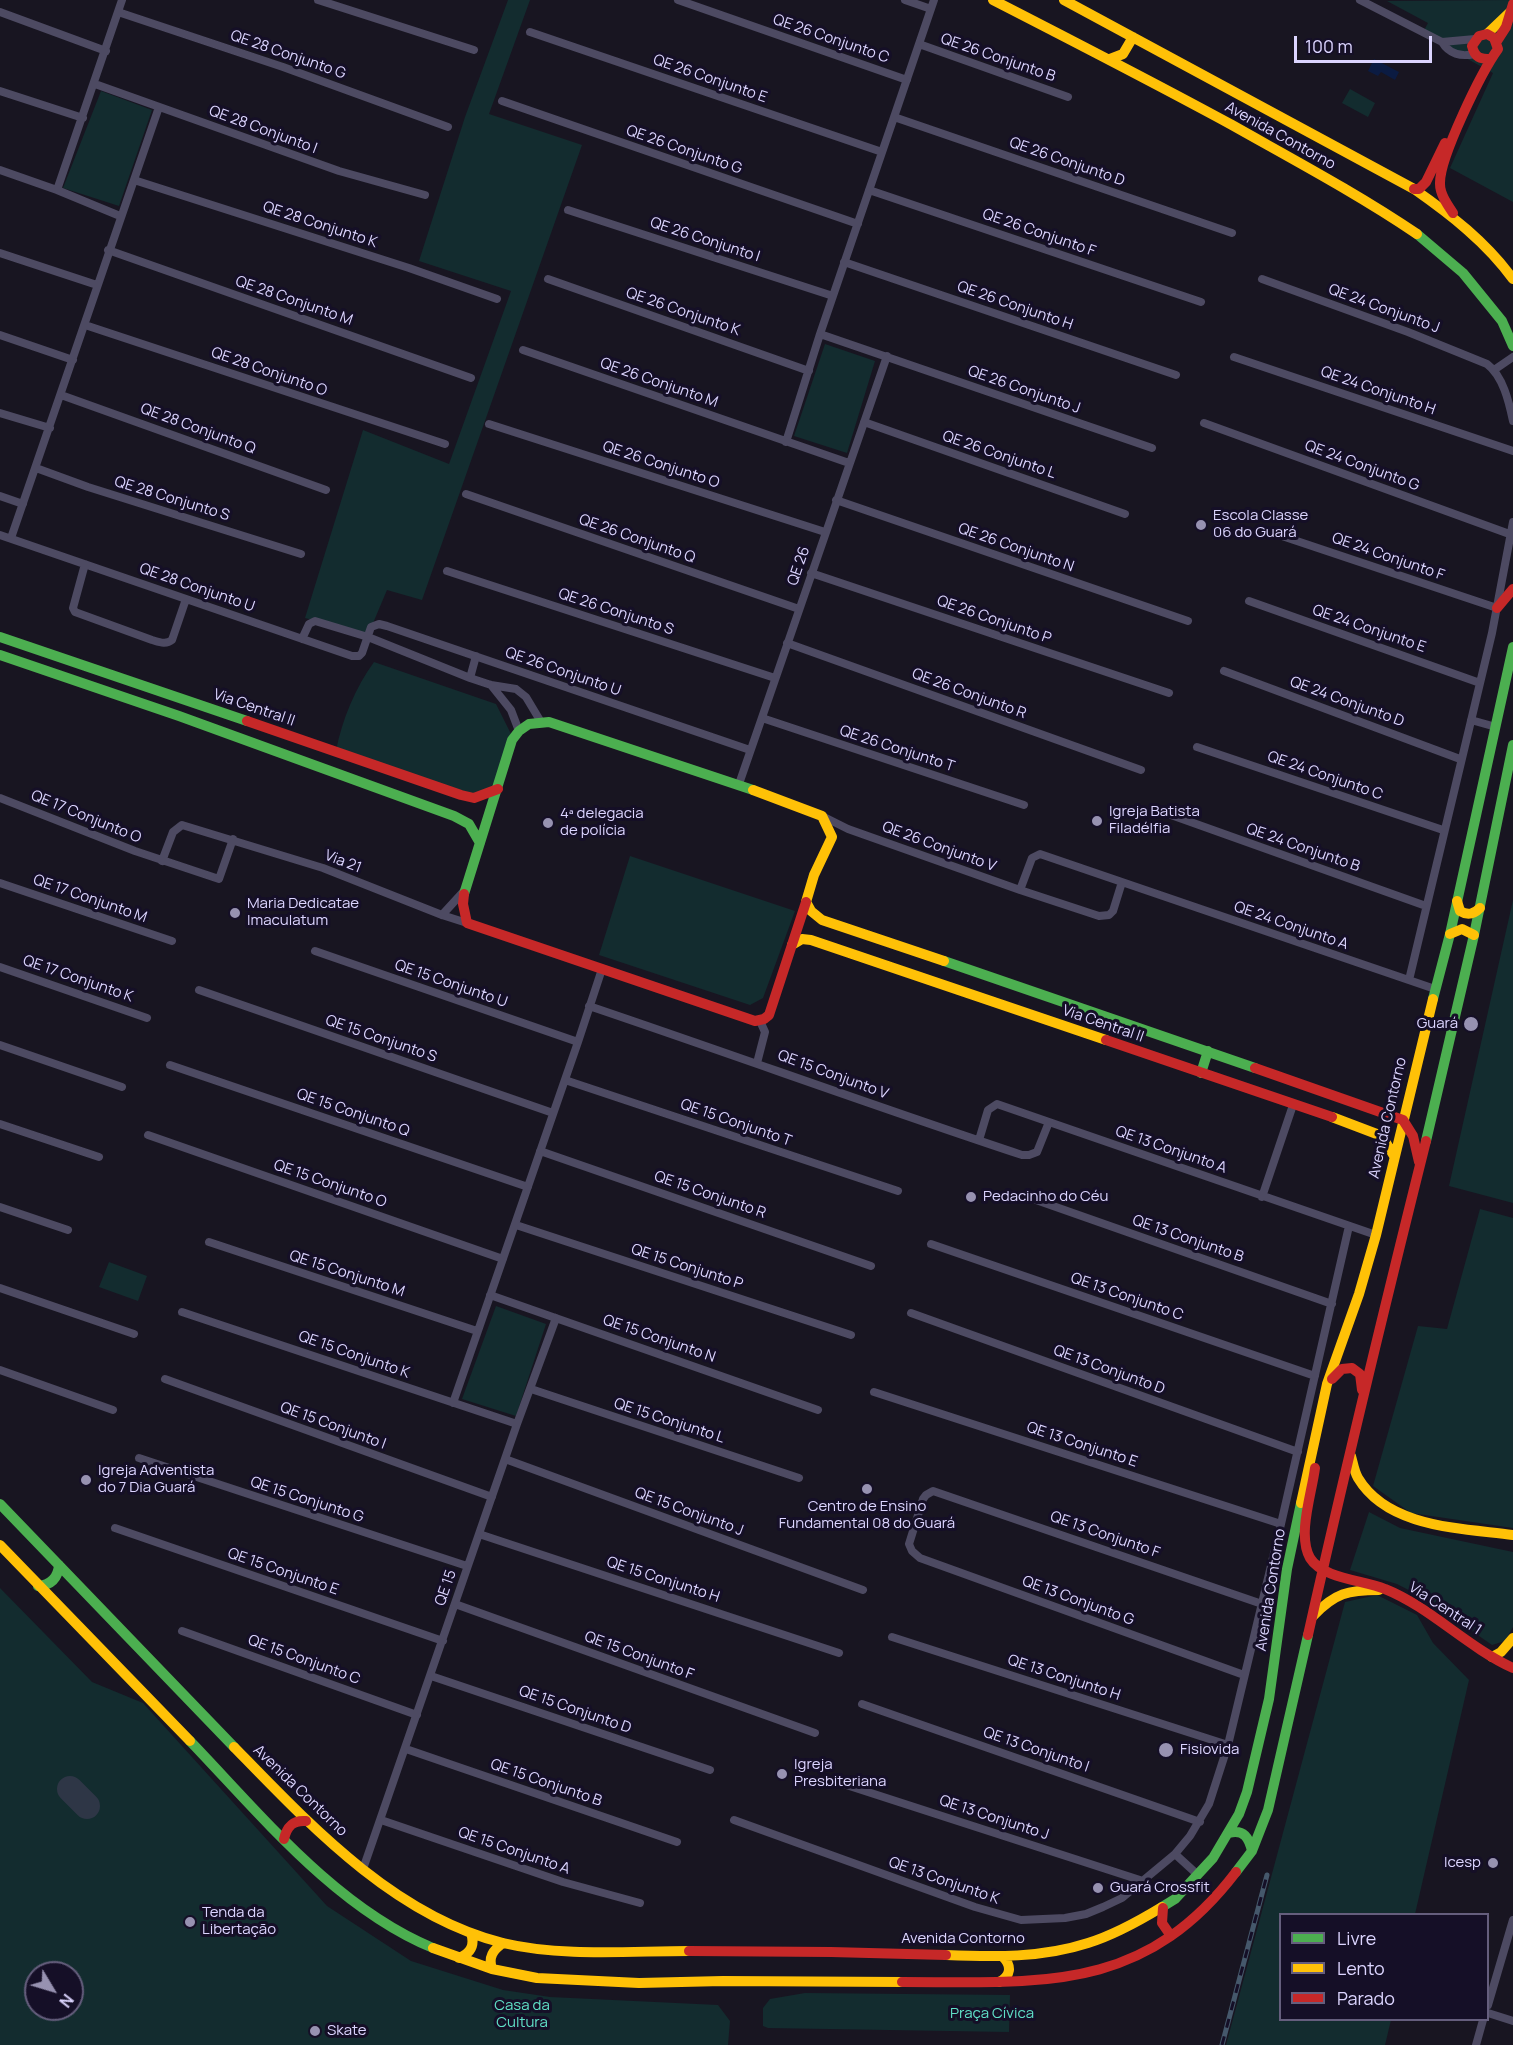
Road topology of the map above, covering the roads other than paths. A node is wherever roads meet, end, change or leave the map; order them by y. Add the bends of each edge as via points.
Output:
1 (122, 0) edge
2 (318, 0) edge
3 (678, 0) edge
4 (905, 0) edge
5 (934, 0) edge
6 (993, 0) edge
7 (1064, 0) edge
8 (1360, 0) edge
9 (1511, 8) edge
10 (931, 9) junction
11 (0, 12) edge
12 (118, 12) junction
13 (530, 32) dead end
14 (1486, 34) junction
15 (1133, 36) junction
16 (1475, 39) junction
17 (1497, 41) junction
18 (1442, 42) junction
19 (919, 44) junction
20 (474, 50) dead end
21 (106, 51) junction
22 (1475, 55) junction
23 (1110, 59) junction
24 (1491, 59) junction
25 (907, 80) junction
26 (95, 84) junction
27 (0, 91) edge
28 (1068, 97) dead end
29 (502, 101) dead end
30 (159, 107) junction
31 (894, 117) junction
32 (82, 118) junction
33 (448, 127) dead end
34 (882, 152) junction
35 (0, 170) edge
36 (134, 180) junction
37 (1414, 189) junction
38 (57, 190) junction
39 (869, 190) junction
40 (424, 195) dead end
41 (568, 210) dead end
42 (120, 216) junction
43 (1460, 221) junction
44 (858, 224) junction
45 (1232, 233) dead end
46 (108, 250) junction
47 (0, 253) edge
48 (844, 262) junction
49 (548, 279) dead end
50 (1262, 279) dead end
51 (1513, 279) edge
52 (97, 285) junction
53 (833, 296) junction
54 (497, 299) dead end
55 (1201, 302) dead end
56 (1513, 315) edge
57 (1502, 321) junction
58 (85, 325) junction
59 (0, 334) edge
60 (819, 334) junction
61 (1513, 346) edge
62 (523, 350) dead end
63 (887, 356) junction
64 (1234, 357) dead end
65 (1513, 357) edge
66 (73, 360) junction
67 (1494, 370) junction
68 (809, 371) junction
69 (1176, 375) dead end
70 (471, 378) dead end
71 (61, 394) junction
72 (0, 413) edge
73 (1513, 421) edge
74 (864, 422) junction
75 (1204, 423) dead end
76 (489, 424) dead end
77 (50, 428) junction
78 (786, 442) junction
79 (445, 444) dead end
80 (1152, 448) dead end
81 (1513, 451) edge
82 (849, 463) junction
83 (36, 468) junction
84 (326, 490) dead end
85 (466, 494) dead end
86 (0, 496) edge
87 (836, 500) junction
88 (23, 504) junction
89 (1125, 514) dead end
90 (1513, 522) edge
91 (825, 532) junction
92 (1270, 532) dead end
93 (0, 535) edge
94 (1512, 535) edge
95 (11, 538) junction
96 (301, 554) dead end
97 (85, 564) junction
98 (447, 571) dead end
99 (811, 573) junction
100 (1513, 589) edge
101 (186, 599) junction
102 (1249, 601) dead end
103 (1497, 608) junction
104 (799, 609) junction
105 (1188, 621) dead end
106 (369, 634) junction
107 (0, 637) edge
108 (302, 639) junction
109 (787, 643) junction
110 (1513, 647) edge
111 (0, 655) edge
112 (476, 656) junction
113 (66, 660) junction
114 (1224, 671) dead end
115 (60, 675) junction
116 (470, 678) junction
117 (776, 678) junction
118 (1480, 683) junction
119 (491, 685) junction
120 (1169, 693) dead end
121 (762, 718) junction
122 (1471, 720) junction
123 (541, 722) junction
124 (1496, 727) junction
125 (519, 731) junction
126 (1513, 745) edge
127 (1197, 747) dead end
128 (750, 750) junction
129 (1461, 759) junction
130 (1142, 770) dead end
131 (739, 784) junction
132 (498, 789) junction
133 (0, 798) edge
134 (1024, 805) dead end
135 (1478, 810) junction
136 (1498, 813) junction
137 (1171, 815) dead end
138 (822, 816) junction
139 (848, 829) junction
140 (1443, 830) junction
141 (832, 837) junction
142 (233, 839) junction
143 (480, 843) junction
144 (162, 861) junction
145 (1122, 882) junction
146 (0, 883) edge
147 (1020, 890) junction
148 (464, 891) junction
149 (1457, 900) junction
150 (806, 902) junction
151 (1426, 906) junction
152 (1479, 908) junction
153 (442, 915) junction
154 (467, 923) junction
155 (1450, 934) junction
156 (1474, 935) junction
157 (872, 938) junction
158 (172, 941) dead end
159 (792, 945) junction
160 (315, 951) dead end
161 (866, 958) junction
162 (0, 966) edge
163 (602, 969) junction
164 (1409, 980) junction
165 (1435, 989) junction
166 (200, 990) dead end
167 (589, 1006) junction
168 (147, 1018) dead end
169 (760, 1021) junction
170 (578, 1042) junction
171 (0, 1045) edge
172 (1208, 1051) junction
173 (757, 1063) junction
174 (170, 1065) dead end
175 (1201, 1073) junction
176 (565, 1080) junction
177 (122, 1087) dead end
178 (1328, 1094) junction
179 (1293, 1105) junction
180 (553, 1113) junction
181 (1320, 1114) junction
182 (1403, 1120) junction
183 (1049, 1122) junction
184 (0, 1124) edge
185 (147, 1135) dead end
186 (979, 1140) junction
187 (540, 1150) junction
188 (1394, 1156) junction
189 (99, 1157) dead end
190 (1420, 1166) junction
191 (528, 1187) junction
192 (898, 1191) dead end
193 (1262, 1197) junction
194 (1036, 1200) dead end
195 (0, 1207) edge
196 (516, 1225) junction
197 (1349, 1226) junction
198 (68, 1230) dead end
199 (1376, 1235) junction
200 (209, 1242) dead end
201 (931, 1244) dead end
202 (503, 1259) junction
203 (871, 1266) dead end
204 (0, 1288) edge
205 (490, 1295) junction
206 (1332, 1304) junction
207 (182, 1312) dead end
208 (911, 1313) dead end
209 (556, 1318) junction
210 (477, 1331) junction
211 (134, 1334) dead end
212 (850, 1335) dead end
213 (0, 1370) edge
214 (1315, 1376) junction
215 (165, 1379) dead end
216 (1327, 1384) junction
217 (531, 1389) junction
218 (874, 1392) dead end
219 (1362, 1399) junction
220 (453, 1403) junction
221 (113, 1410) dead end
222 (818, 1410) dead end
223 (517, 1424) junction
224 (1314, 1450) junction
225 (1298, 1452) junction
226 (1350, 1452) junction
227 (139, 1458) dead end
228 (505, 1460) junction
229 (799, 1478) dead end
230 (492, 1497) junction
231 (0, 1504) edge
232 (1281, 1524) junction
233 (115, 1528) dead end
234 (479, 1534) junction
235 (1513, 1535) edge
236 (909, 1544) joint
237 (0, 1545) edge
238 (59, 1565) junction
239 (467, 1566) junction
240 (1323, 1570) junction
241 (38, 1586) junction
242 (1385, 1589) junction
243 (863, 1590) dead end
244 (454, 1604) junction
245 (1263, 1604) junction
246 (1313, 1616) junction
247 (182, 1631) dead end
248 (892, 1637) dead end
249 (1513, 1638) edge
250 (443, 1641) junction
251 (839, 1653) dead end
252 (1491, 1657) junction
253 (1513, 1668) edge
254 (1244, 1675) junction
255 (431, 1676) junction
256 (862, 1704) dead end
257 (417, 1715) junction
258 (815, 1734) dead end
259 (1228, 1745) junction
260 (406, 1749) junction
261 (710, 1770) dead end
262 (837, 1782) dead end
263 (381, 1820) junction
264 (734, 1820) dead end
265 (306, 1821) junction
266 (1200, 1822) junction
267 (1229, 1833) junction
268 (284, 1839) junction
269 (677, 1842) dead end
270 (1252, 1851) junction
271 (1174, 1854) junction
272 (363, 1869) junction
273 (1198, 1875) junction
274 (1143, 1881) junction
275 (640, 1904) dead end
276 (1163, 1908) junction
277 (1513, 1920) edge
278 (471, 1933) junction
279 (1171, 1936) junction
280 (503, 1943) junction
281 (1503, 1954) junction
282 (1003, 1957) junction
283 (1513, 1957) edge
284 (459, 1958) junction
285 (492, 1969) junction
286 (999, 1982) junction
287 (1489, 2002) edge
288 (1489, 2013) edge
289 (1482, 2021) edge
290 (1513, 2021) edge
291 (1476, 2045) edge

1 - 12 street
2 - 20 street
3 - 25 street, QE 26 Conjunto C
4 - 10 street
5 - 10 street
6 - 23 main road, Avenida Contorno
7 - 15 main road, Avenida Contorno
8 - 18 street
9 - 14 main road
9 - 17 main road
10 - 19 street
11 - 21 street
12 - 21 street
12 - 33 street, QE 28 Conjunto G
13 - 34 street, QE 26 Conjunto E
14 - 16 main road
14 - 17 main road
15 - 23 main road via 1123,54
15 - 37 main road, Avenida Contorno
16 - 18 street
16 - 22 main road
17 - 24 main road via 1497,53
18 - 22 street via 1457,54
19 - 25 street
19 - 28 street, QE 26 Conjunto B
21 - 26 street
22 - 24 main road
22 - 37 main road via 1478,73 1471,92 1426,182
23 - 57 main road, Avenida Contorno via 1382,211 1425,240 1463,273
24 - 43 main road via 1441,173 1446,204
25 - 31 street
26 - 30 street, QE 28 Conjunto I
26 - 32 street
27 - 32 street
29 - 44 street, QE 26 Conjunto G
30 - 36 street
30 - 40 street, QE 28 Conjunto I via 339,171
31 - 34 street
31 - 45 street, QE 26 Conjunto D
32 - 38 street
34 - 39 street
35 - 38 street
36 - 42 street
36 - 54 street, QE 28 Conjunto K
37 - 43 main road, Avenida Contorno
38 - 42 street
39 - 44 street
39 - 55 street, QE 26 Conjunto F
41 - 53 street, QE 26 Conjunto I
42 - 46 street
43 - 51 main road, Avenida Contorno via 1483,241
44 - 48 street
46 - 52 street
46 - 70 street, QE 28 Conjunto M
47 - 52 street
48 - 53 street
48 - 69 street, QE 26 Conjunto H
49 - 68 street, QE 26 Conjunto K
50 - 67 street, QE 24 Conjunto J via 1482,361
52 - 58 street
53 - 60 street
56 - 57 main road
57 - 61 main road, Avenida Contorno
58 - 66 street
58 - 79 street, QE 28 Conjunto O
59 - 66 street
60 - 63 street, QE 26 Conjunto J
60 - 68 street
62 - 78 street, QE 26 Conjunto M
63 - 74 street, QE 26
63 - 80 street, QE 26 Conjunto J
64 - 81 street, QE 24 Conjunto H
65 - 67 street
66 - 71 street
67 - 73 street
68 - 78 street
71 - 77 street
71 - 84 street, QE 28 Conjunto Q
72 - 77 street
74 - 82 street, QE 26
74 - 89 street, QE 26 Conjunto L
75 - 94 street, QE 24 Conjunto G
76 - 91 street, QE 26 Conjunto O
77 - 83 street
78 - 82 street, QE 26 Conjunto M
82 - 87 street, QE 26
83 - 88 street
83 - 96 street, QE 28 Conjunto S
85 - 104 street, QE 26 Conjunto Q
86 - 88 street
87 - 91 street, QE 26
87 - 105 street, QE 26 Conjunto N
88 - 95 street
90 - 94 street
91 - 99 street, QE 26
92 - 103 street, QE 24 Conjunto F
93 - 95 street, QE 28 Conjunto U
94 - 103 street
95 - 97 street, QE 28 Conjunto U
97 - 101 street, QE 28 Conjunto U
97 - 101 street via 73,610 152,640 172,640
98 - 117 street, QE 26 Conjunto S
99 - 104 street, QE 26
99 - 120 street, QE 26 Conjunto P
100 - 103 main road
101 - 108 street, QE 28 Conjunto U
102 - 118 street, QE 24 Conjunto E
103 - 118 street
104 - 109 street, QE 26
106 - 108 street via 315,621 309,624
106 - 108 street, QE 28 Conjunto U via 362,653 356,657
106 - 112 street, QE 26 Conjunto U via 374,625 387,626
106 - 116 street
107 - 113 main road, Via Central II
109 - 117 street, QE 26
109 - 130 street, QE 26 Conjunto R
110 - 124 main road, Avenida Contorno
111 - 115 main road
112 - 116 street
112 - 128 street, QE 26 Conjunto U
113 - 115 main road
113 - 132 main road, Via Central II via 461,795 474,798
114 - 129 street, QE 24 Conjunto D
115 - 143 main road via 461,818
116 - 119 street
117 - 121 street, QE 26
118 - 122 street
119 - 123 street via 516,689 526,697
119 - 125 street via 511,710
121 - 128 street, QE 26
121 - 134 street, QE 26 Conjunto T
122 - 124 street
122 - 129 street
123 - 125 main road
123 - 131 main road
124 - 135 main road, Avenida Contorno
125 - 132 main road via 507,751
126 - 136 main road
127 - 140 street, QE 24 Conjunto C
128 - 131 street, QE 26
129 - 140 street
131 - 138 main road
132 - 143 main road
133 - 144 street, QE 17 Conjunto O
135 - 136 main road via 1487,819
135 - 149 main road, Avenida Contorno
136 - 152 main road
137 - 151 street, QE 24 Conjunto B
138 - 139 street, QE 26 Conjunto V
138 - 141 main road
139 - 141 street
139 - 147 street, QE 26 Conjunto V
140 - 151 street
141 - 150 main road
142 - 144 street, Via 21 via 178,826
142 - 144 street, QE 17 Conjunto O via 219,879
142 - 153 street, Via 21 via 323,868
143 - 148 main road
145 - 147 street via 1113,911 1103,916
145 - 147 street, QE 24 Conjunto A via 1040,854 1032,858
145 - 164 street, QE 24 Conjunto A
146 - 158 street, QE 17 Conjunto M
148 - 153 street
148 - 154 main road
149 - 152 main road via 1465,914 1475,913
149 - 155 main road, Avenida Contorno
150 - 157 main road, Via Central II via 822,920
150 - 159 main road
151 - 164 street
152 - 156 main road
153 - 154 street, Via 21
154 - 163 main road
155 - 156 main road via 1465,929
155 - 165 main road, Avenida Contorno
156 - 190 main road
157 - 161 main road
157 - 172 main road, Via Central II
159 - 161 main road, Via Central II via 802,939 811,940
159 - 169 main road via 769,1015
160 - 170 street, QE 15 Conjunto U
161 - 175 main road, Via Central II
162 - 168 street, QE 17 Conjunto K
163 - 167 street
163 - 169 main road via 747,1020
164 - 165 street, QE 24 Conjunto A
165 - 182 main road, Avenida Contorno
166 - 180 street, QE 15 Conjunto S
167 - 170 street
167 - 173 street, QE 15 Conjunto V
169 - 173 street via 765,1032
170 - 176 street
171 - 177 street
172 - 175 main road
172 - 178 main road, Via Central II
173 - 186 street, QE 15 Conjunto V
174 - 191 street, QE 15 Conjunto Q
175 - 179 main road, Via Central II
176 - 180 street
176 - 192 street, QE 15 Conjunto T
178 - 181 main road
178 - 182 main road, Via Central II
179 - 181 main road, Via Central II
179 - 193 street
180 - 187 street
181 - 188 main road, Via Central II via 1378,1133
182 - 188 main road, Avenida Contorno
182 - 190 main road via 1413,1136
183 - 186 street, QE 15 Conjunto V via 1037,1152 1029,1155
183 - 186 street, QE 13 Conjunto A via 997,1104 988,1110
183 - 193 street, QE 13 Conjunto A
184 - 189 street
185 - 202 street, QE 15 Conjunto O
187 - 191 street
187 - 203 street, QE 15 Conjunto R
188 - 199 main road, Avenida Contorno
190 - 219 main road
191 - 196 street
193 - 197 street, QE 13 Conjunto A
194 - 206 street, QE 13 Conjunto B
195 - 198 street
196 - 202 street
196 - 212 street, QE 15 Conjunto P
197 - 199 street, QE 13 Conjunto A
197 - 206 street, QE 13 Conjunto K
199 - 216 main road, Avenida Contorno
200 - 210 street, QE 15 Conjunto M
201 - 214 street, QE 13 Conjunto C
202 - 205 street
204 - 211 street
205 - 209 street, QE 15 Conjunto N
205 - 210 street
206 - 214 street, QE 13 Conjunto K
207 - 220 street, QE 15 Conjunto K
208 - 225 street, QE 13 Conjunto D
209 - 217 street, QE 15
209 - 222 street, QE 15 Conjunto N
210 - 220 street
213 - 221 street
214 - 225 street, QE 13 Conjunto K
215 - 230 street, QE 15 Conjunto I
216 - 219 main road via 1339,1370 1350,1366 1360,1374
216 - 224 main road, Avenida Contorno
217 - 223 street, QE 15
217 - 229 street, QE 15 Conjunto L
218 - 232 street, QE 13 Conjunto E
219 - 226 main road
220 - 223 street, QE 15 Conjunto K
223 - 228 street, QE 15
224 - 240 main road via 1314,1488 1305,1536 1311,1559
224 - 267 main road, Avenida Contorno via 1287,1569 1263,1725 1247,1792
225 - 232 street, QE 13 Conjunto K
226 - 235 main road via 1362,1484 1374,1498 1398,1513 1431,1523
226 - 240 main road
227 - 239 street, QE 15 Conjunto G
228 - 230 street, QE 15
228 - 243 street, QE 15 Conjunto J
230 - 234 street, QE 15
231 - 238 main road, Avenida Contorno
232 - 245 street, QE 13 Conjunto K
233 - 250 street, QE 15 Conjunto E
234 - 239 street, QE 15
234 - 251 street, QE 15 Conjunto H
236 - 245 street, QE 13 Conjunto F via 923,1499 930,1492 939,1492
236 - 254 street, QE 13 Conjunto G via 920,1558
237 - 241 main road
238 - 241 main road via 56,1579
238 - 265 main road, Avenida Contorno
239 - 244 street, QE 15
240 - 242 main road, Via Central 1
240 - 246 main road
241 - 268 main road
242 - 246 main road via 1337,1594
242 - 252 main road, Via Central 1
244 - 250 street, QE 15
244 - 258 street, QE 15 Conjunto F
245 - 254 street, QE 13 Conjunto K
246 - 270 main road via 1268,1810
247 - 257 street, QE 15 Conjunto C
248 - 259 street, QE 13 Conjunto H
249 - 252 main road
250 - 255 street, QE 15
252 - 253 main road, Via Central 1
254 - 259 street, QE 13 Conjunto K
255 - 257 street, QE 15
255 - 261 street, QE 15 Conjunto D
256 - 266 street, QE 13 Conjunto I
257 - 260 street, QE 15
259 - 266 street, QE 13 Conjunto K
260 - 263 street, QE 15
260 - 269 street, QE 15 Conjunto B
262 - 274 street, QE 13 Conjunto J
263 - 272 street, QE 15
263 - 275 street, QE 15 Conjunto A
264 - 274 street, QE 13 Conjunto K via 1021,1920 1086,1914 1122,1898
265 - 268 main road via 290,1824
265 - 272 main road, Avenida Contorno
266 - 271 street, QE 13 Conjunto K
267 - 270 main road via 1245,1834
267 - 273 main road, Avenida Contorno
268 - 284 main road via 376,1917
270 - 279 main road via 1201,1913
271 - 273 street
271 - 274 street, QE 13 Conjunto K
272 - 278 main road, Avenida Contorno via 436,1918
273 - 276 main road, Avenida Contorno
276 - 279 main road via 1162,1923
276 - 282 main road, Avenida Contorno via 1089,1943
277 - 281 street
278 - 280 main road, Avenida Contorno
278 - 284 main road via 473,1945
279 - 286 main road via 1145,1952 1095,1972
280 - 282 main road, Avenida Contorno via 571,1951
280 - 285 main road via 490,1958
281 - 283 street
281 - 287 street
282 - 286 main road via 1010,1971
284 - 285 main road
285 - 286 main road via 537,1978 639,1983
288 - 290 street
289 - 291 street

